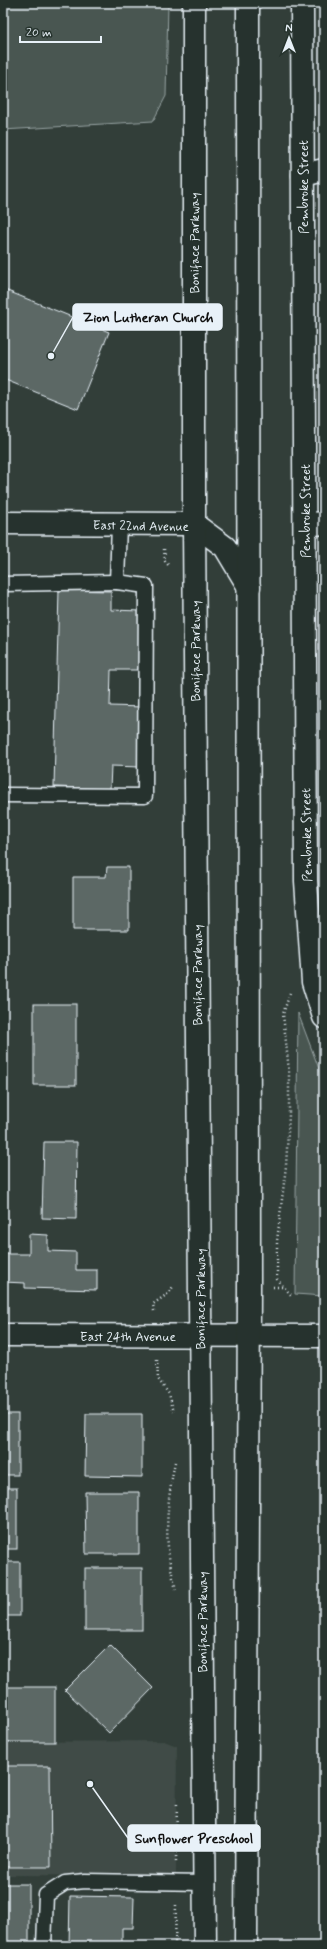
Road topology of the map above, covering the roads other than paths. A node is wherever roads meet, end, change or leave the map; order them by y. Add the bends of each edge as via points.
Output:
1 (194, 3) edge
2 (248, 3) edge
3 (302, 3) edge
4 (324, 170) edge
5 (303, 175) junction
6 (3, 523) edge
7 (119, 524) junction
8 (194, 524) junction
9 (314, 524) edge
10 (117, 582) junction
11 (3, 584) edge
12 (249, 587) junction
13 (3, 796) edge
14 (316, 906) edge
15 (324, 1017) edge
16 (3, 1335) edge
17 (200, 1336) junction
18 (249, 1336) junction
19 (324, 1336) edge
20 (204, 1883) junction
21 (44, 1946) edge
22 (205, 1946) edge
23 (246, 1946) edge

1 - 8 main road, Boniface Parkway
2 - 12 main road
3 - 5 main road, Pembroke Street
4 - 5 main road
5 - 9 main road, Pembroke Street
6 - 7 main road, East 22nd Avenue
7 - 8 main road, East 22nd Avenue
7 - 10 lane
8 - 12 main road, East 22nd Avenue via 226,547
8 - 17 main road, Boniface Parkway
9 - 14 main road, Pembroke Street via 306,881
10 - 11 lane
10 - 13 lane via 146,586 145,796
12 - 18 main road
14 - 15 main road, Pembroke Street via 313,982
16 - 17 main road, East 24th Avenue
17 - 18 main road, East 24th Avenue
17 - 20 main road, Boniface Parkway
18 - 19 main road, East 24th Avenue
18 - 23 main road
20 - 21 lane via 65,1883 46,1895
20 - 22 main road, Boniface Parkway

